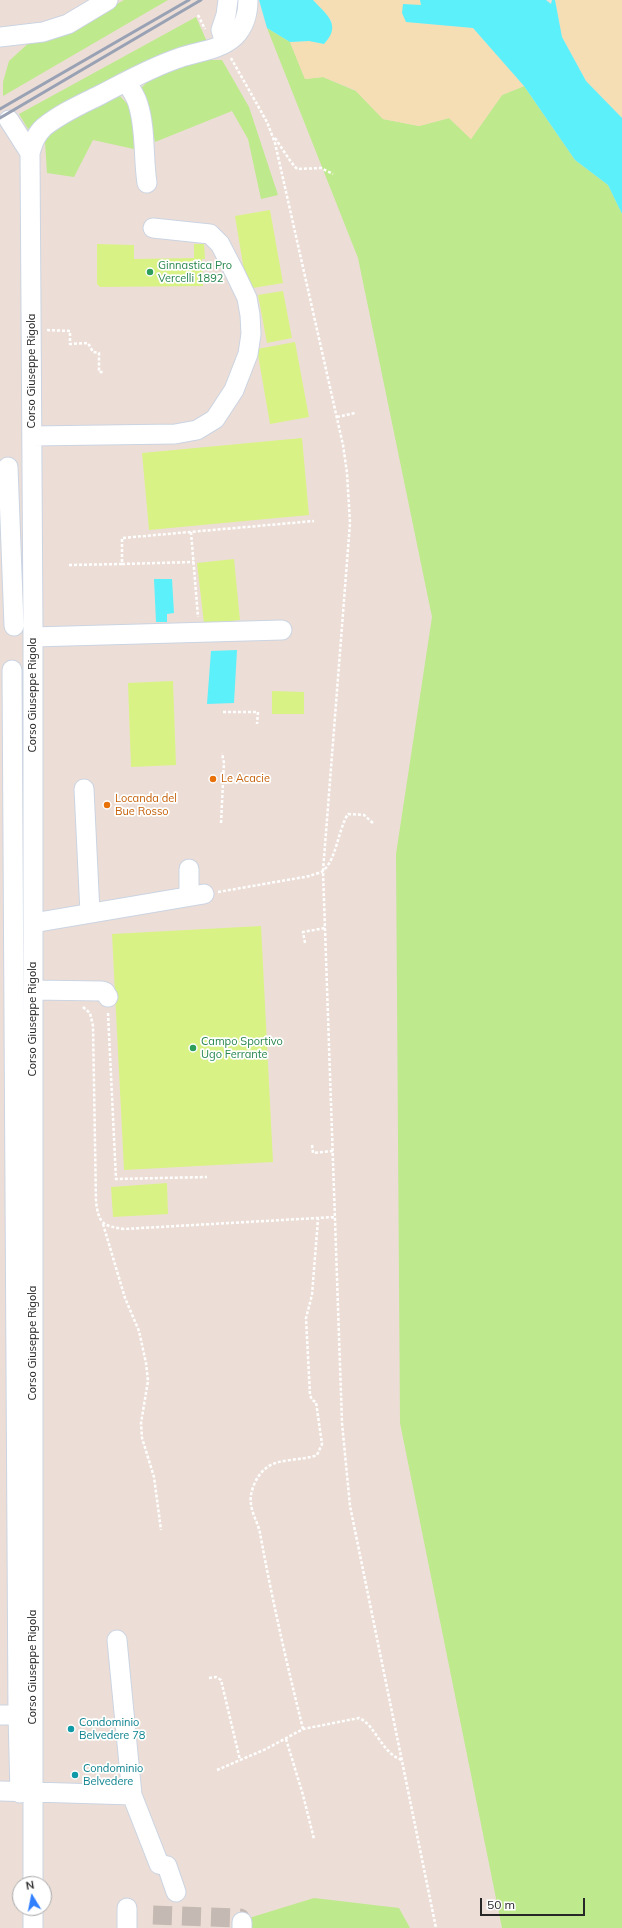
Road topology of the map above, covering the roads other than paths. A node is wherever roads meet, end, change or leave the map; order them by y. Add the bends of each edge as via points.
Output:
1 (108, 0) edge
2 (228, 0) edge
3 (248, 0) edge
4 (1, 38) edge
5 (225, 43) junction
6 (127, 82) junction
7 (9, 120) dead end
8 (30, 153) junction
9 (147, 184) dead end
10 (153, 228) dead end
11 (32, 436) junction
12 (8, 467) dead end
13 (7, 626) edge
14 (282, 630) dead end
15 (33, 631) junction
16 (12, 670) dead end
17 (84, 789) dead end
18 (189, 869) dead end
19 (90, 913) junction
20 (33, 923) junction
21 (33, 990) junction
22 (108, 996) road end
23 (22, 1558) junction
24 (117, 1640) dead end
25 (9, 1715) edge
26 (27, 1790) junction
27 (0, 1791) edge
28 (132, 1795) junction
29 (21, 1876) edge
30 (32, 1876) edge
31 (176, 1892) dead end
32 (127, 1908) dead end
33 (20, 1916) edge
34 (33, 1916) edge
35 (20, 1928) edge
36 (33, 1928) edge
37 (127, 1928) edge

1 - 4 street via 68,24 43,32
2 - 5 street via 221,30
3 - 5 street via 247,15 242,26 235,36
5 - 6 street via 209,51 167,62
6 - 8 street via 62,114 43,128 34,139
6 - 9 street via 138,102 142,117
7 - 8 street
8 - 11 street, Corso Giuseppe Rigola
10 - 11 street via 210,234 220,244 235,273 247,298 251,334 248,354 234,390 215,420 197,430 175,434
11 - 15 street, Corso Giuseppe Rigola
12 - 13 street
13 - 15 street
14 - 15 street
15 - 20 street, Corso Giuseppe Rigola
16 - 23 street
17 - 19 street
18 - 19 street via 197,895
19 - 20 street
20 - 21 street, Corso Giuseppe Rigola
21 - 22 street via 102,991
21 - 23 street, Corso Giuseppe Rigola
23 - 25 street
23 - 26 street, Corso Giuseppe Rigola
24 - 28 street
25 - 26 street
26 - 27 street
26 - 28 street
26 - 29 street
26 - 30 street, Corso Giuseppe Rigola
28 - 31 street via 159,1864 167,1866
32 - 37 street
33 - 35 street
34 - 36 street

